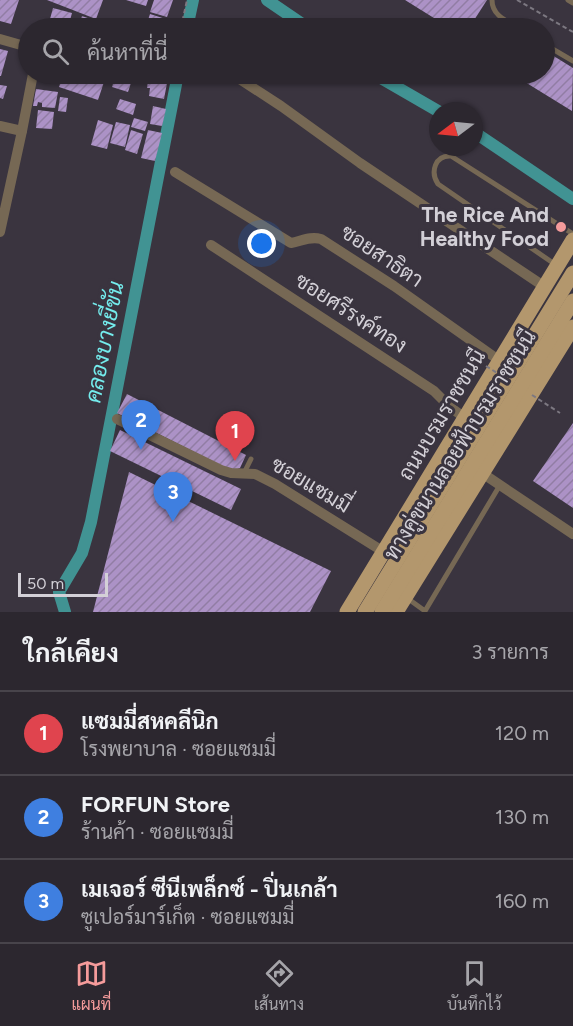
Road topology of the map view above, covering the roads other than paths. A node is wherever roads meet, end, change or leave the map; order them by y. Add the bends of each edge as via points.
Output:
1 (492, 0) edge
2 (568, 0) edge
3 (573, 3) edge
4 (503, 18) edge
5 (0, 39) edge
6 (18, 44) edge
7 (555, 50) edge
8 (573, 61) edge
9 (31, 84) edge
10 (247, 84) edge
11 (0, 126) edge
12 (22, 131) junction
13 (175, 172) dead end
14 (0, 232) edge
15 (573, 234) edge
16 (573, 240) edge
17 (211, 245) dead end
18 (558, 266) junction
19 (573, 273) edge
20 (544, 287) junction
21 (573, 301) edge
22 (573, 327) edge
23 (500, 361) junction
24 (465, 418) junction
25 (117, 419) dead end
26 (251, 459) dead end
27 (244, 473) junction
28 (482, 473) junction
29 (500, 485) junction
30 (573, 534) edge
31 (384, 552) junction
32 (405, 597) junction
33 (426, 611) edge
34 (347, 612) edge
35 (365, 612) edge
36 (382, 612) edge
37 (396, 612) edge

1 - 4 lane via 493,9
2 - 3 lane
5 - 6 street
7 - 8 lane
9 - 12 street
10 - 20 street
11 - 12 street
12 - 14 street
13 - 23 street, ซอยสาธิตา via 291,243 321,239
15 - 18 lane via 451,156 440,159 433,172 438,184
16 - 18 main road, ถนนบรมราชชนนี
17 - 24 street, ซอยศรีรงค์ทอง via 434,391
18 - 20 main road, ถนนบรมราชชนนี
19 - 35 main road, ทางคู่ขนานลอยฟ้าบรมราชชนนี, bridge
20 - 23 main road, ถนนบรมราชชนนี
21 - 36 main road, ทางคู่ขนานลอยฟ้าบรมราชชนนี, bridge
22 - 28 main road
23 - 24 main road, ถนนบรมราชชนนี
24 - 31 main road, ถนนบรมราชชนนี
25 - 27 street, ซอยแซมมี่ via 221,470
26 - 27 lane
27 - 31 street, ซอยแซมมี่ via 275,484
28 - 29 street
28 - 32 main road
29 - 30 street
29 - 33 lane
31 - 34 main road, ถนนบรมราชชนนี
32 - 33 lane
32 - 37 main road

